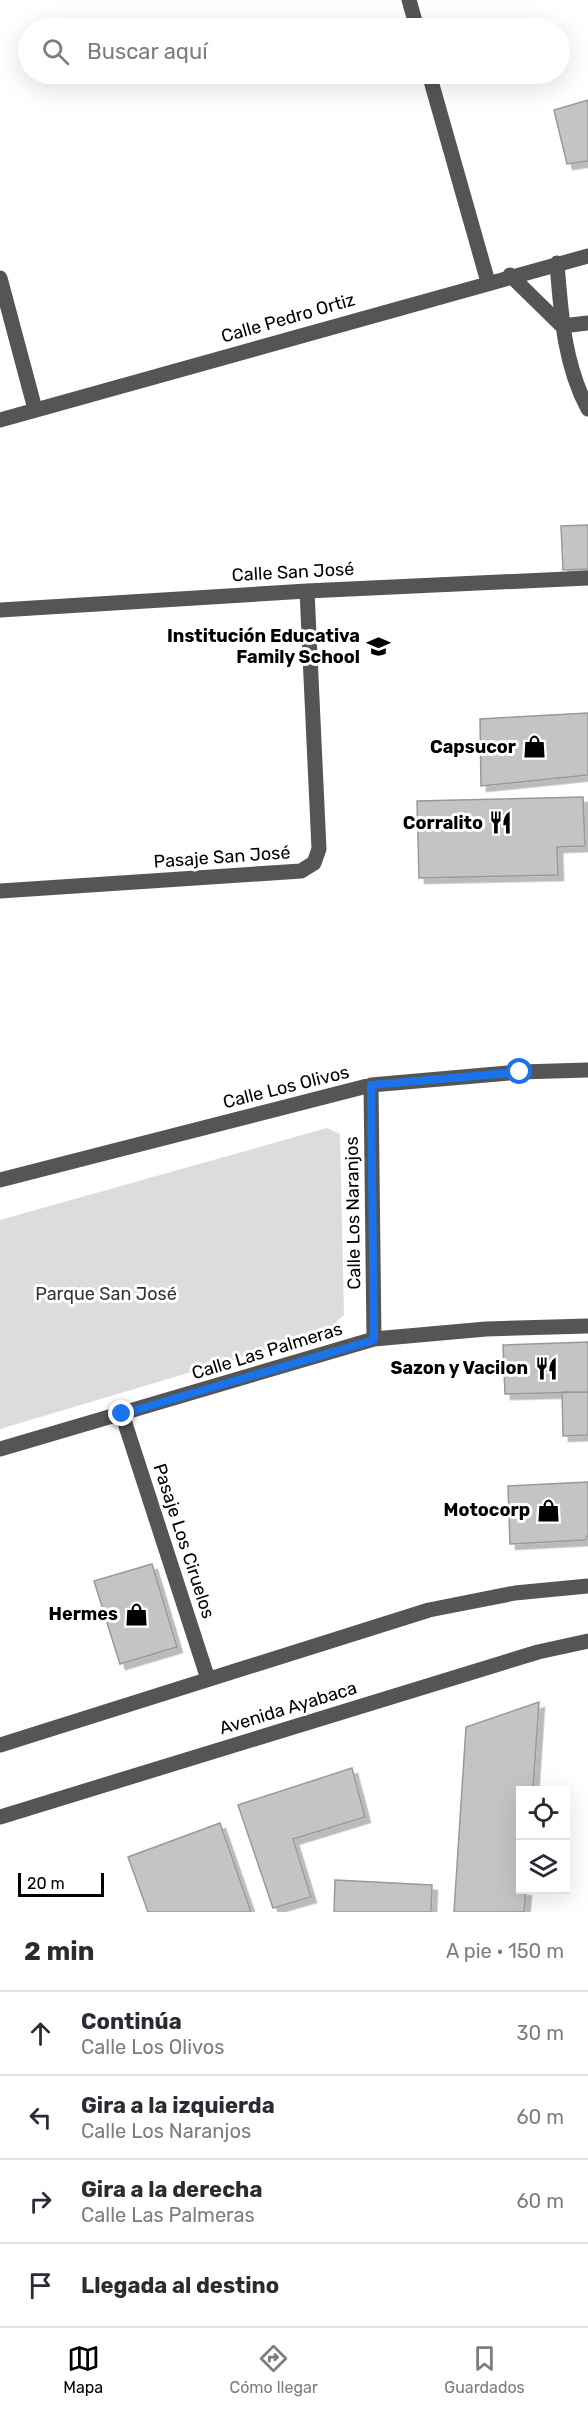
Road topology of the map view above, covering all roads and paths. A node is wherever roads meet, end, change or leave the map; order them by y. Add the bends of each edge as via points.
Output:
1 (409, 0) edge
2 (414, 18) edge
3 (432, 84) edge
4 (588, 256) edge
5 (557, 263) junction
6 (510, 275) junction
7 (0, 278) edge
8 (488, 282) junction
9 (588, 323) edge
10 (562, 326) junction
11 (35, 409) junction
12 (588, 409) edge
13 (0, 420) edge
14 (588, 578) edge
15 (307, 591) junction
16 (0, 610) edge
17 (0, 891) edge
18 (588, 1070) edge
19 (371, 1085) junction
20 (0, 1180) edge
21 (588, 1326) edge
22 (374, 1340) junction
23 (122, 1414) junction
24 (0, 1449) edge
25 (588, 1586) edge
26 (588, 1641) edge
27 (208, 1679) junction
28 (0, 1745) edge
29 (0, 1817) edge

1 - 2 street
3 - 8 street
4 - 5 street, Calle Pedro Ortiz
5 - 6 street, Calle Pedro Ortiz
5 - 10 street
6 - 8 street, Calle Pedro Ortiz
6 - 10 street
7 - 11 street
8 - 11 street, Calle Pedro Ortiz
9 - 10 street
10 - 12 street via 577,384
11 - 13 street, Calle Pedro Ortiz
14 - 15 street, Calle San José
15 - 16 street, Calle San José
15 - 17 street, Pasaje San José via 320,849 314,863 301,871
18 - 19 street, Calle Los Olivos
19 - 20 street, Calle Los Olivos
19 - 22 street, Calle Los Naranjos
21 - 22 street, Calle Las Palmeras via 486,1329
22 - 23 street, Calle Las Palmeras
23 - 24 street, Calle Las Palmeras
23 - 27 street, Pasaje Los Ciruelos
25 - 27 street via 515,1593 429,1610
26 - 29 street, Avenida Ayabaca via 538,1652
27 - 28 street

